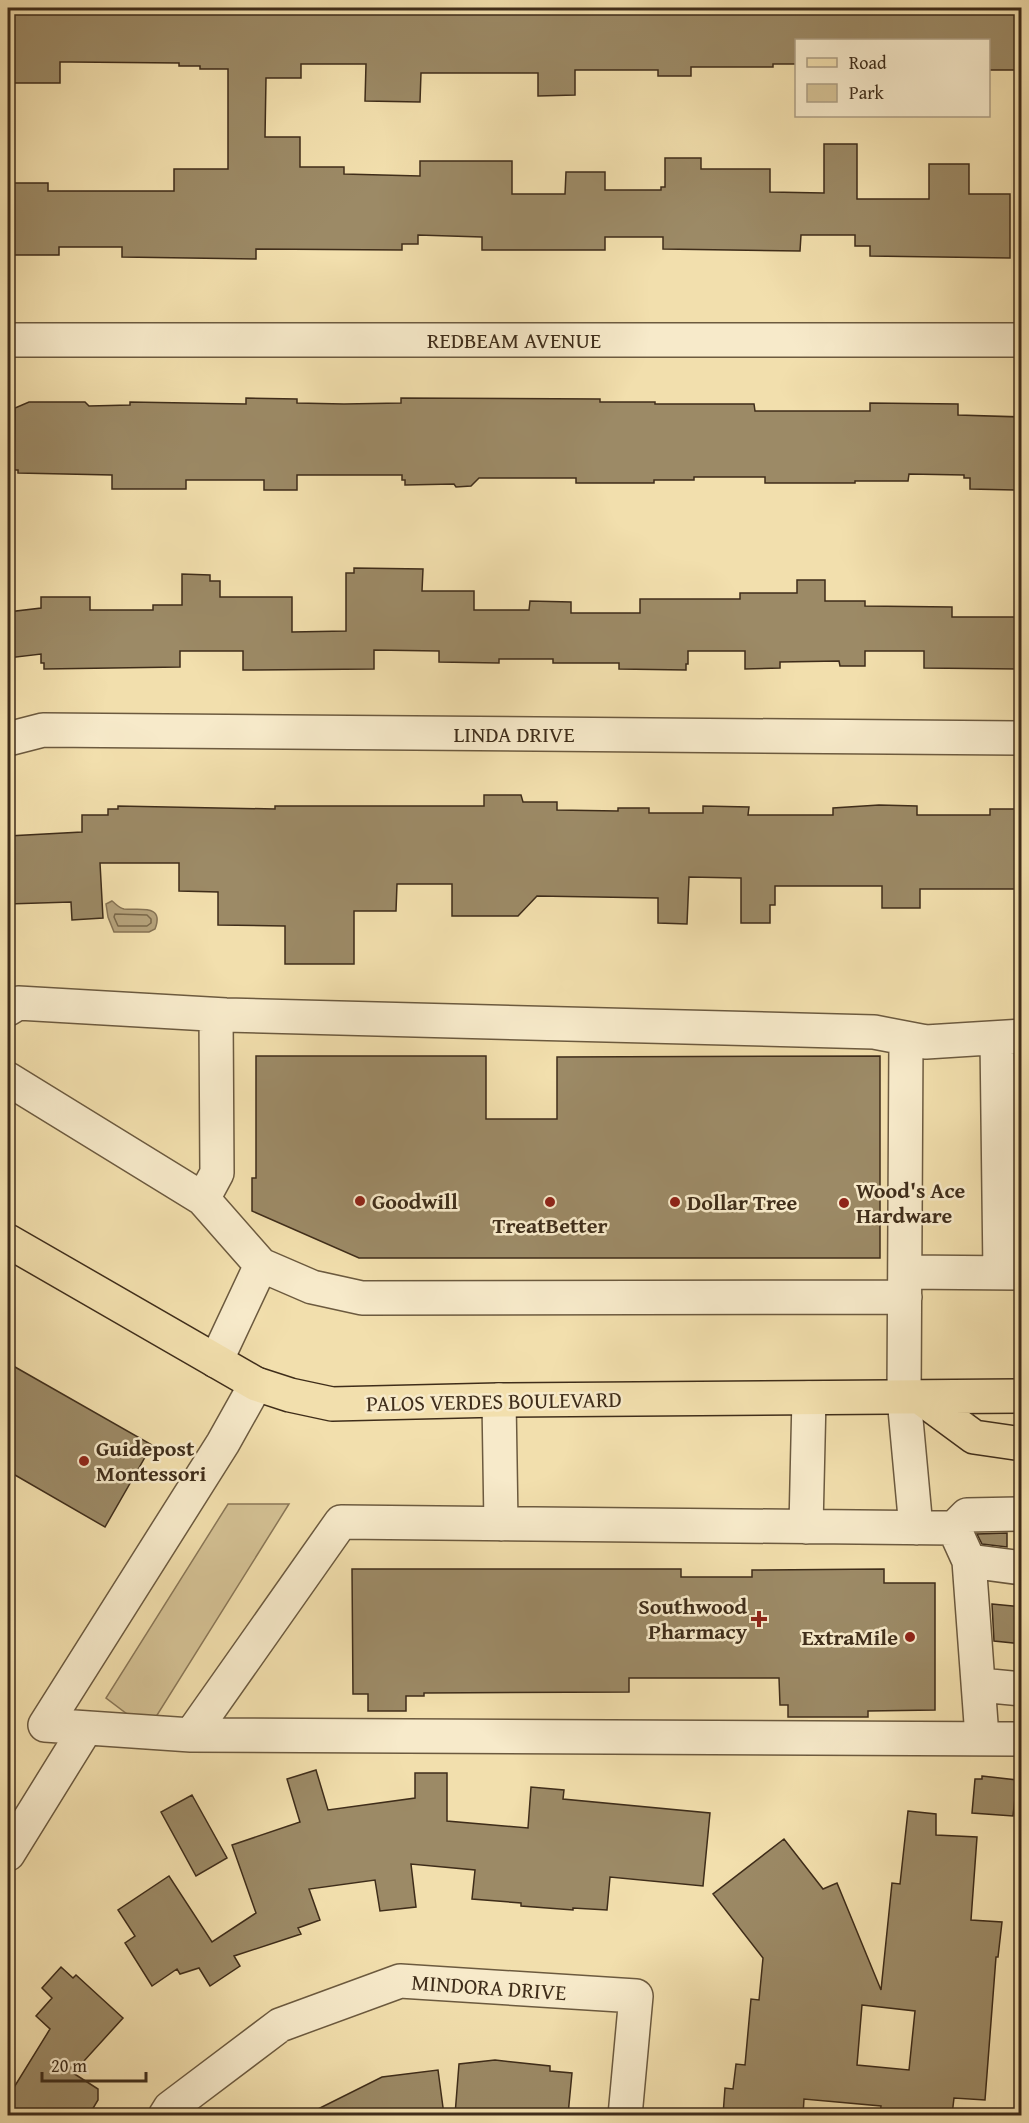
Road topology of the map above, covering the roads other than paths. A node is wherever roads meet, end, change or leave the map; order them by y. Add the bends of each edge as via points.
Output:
1 (8, 340) edge
2 (1022, 340) edge
3 (1022, 738) edge
4 (8, 739) edge
5 (8, 1010) edge
6 (216, 1015) junction
7 (1010, 1037) edge
8 (906, 1039) junction
9 (8, 1079) edge
10 (1010, 1122) edge
11 (202, 1199) junction
12 (8, 1241) edge
13 (261, 1265) junction
14 (1011, 1273) edge
15 (905, 1285) junction
16 (216, 1361) junction
17 (256, 1384) junction
18 (1022, 1396) edge
19 (809, 1398) junction
20 (913, 1398) junction
21 (499, 1400) junction
22 (1022, 1444) edge
23 (1022, 1514) edge
24 (501, 1524) junction
25 (806, 1527) junction
26 (916, 1528) junction
27 (954, 1528) junction
28 (969, 1561) junction
29 (1022, 1568) edge
30 (980, 1685) junction
31 (1022, 1689) edge
32 (86, 1728) junction
33 (191, 1735) junction
34 (982, 1737) junction
35 (1022, 1738) edge
36 (8, 1854) edge
37 (165, 2115) edge
38 (626, 2115) edge

1 - 2 street, REDBEAM AVENUE
3 - 4 street, LINDA DRIVE via 43,730
5 - 6 street via 18,1004
6 - 8 street via 874,1032
6 - 11 street via 217,1173
7 - 8 street via 926,1042
7 - 10 street
8 - 15 street
9 - 11 street
10 - 14 street
11 - 13 street
12 - 16 main road, PALOS VERDES BOULEVARD
13 - 15 street via 312,1287 362,1298
13 - 16 street
14 - 15 street
15 - 20 street
16 - 17 main road, PALOS VERDES BOULEVARD
17 - 21 main road, PALOS VERDES BOULEVARD via 332,1404
17 - 32 street via 45,1725
18 - 20 main road, PALOS VERDES BOULEVARD
19 - 20 main road, PALOS VERDES BOULEVARD
19 - 21 main road, PALOS VERDES BOULEVARD
19 - 25 street
20 - 22 main road via 974,1437
20 - 26 street
21 - 24 street
23 - 27 street via 967,1515
24 - 25 street
24 - 33 street via 341,1522
25 - 26 street
26 - 27 street
27 - 28 street
28 - 29 street
28 - 30 street
30 - 31 street
30 - 34 street
32 - 33 street
32 - 36 street
33 - 34 street
34 - 35 street
37 - 38 street, MINDORA DRIVE via 280,2025 400,1981 636,1996

